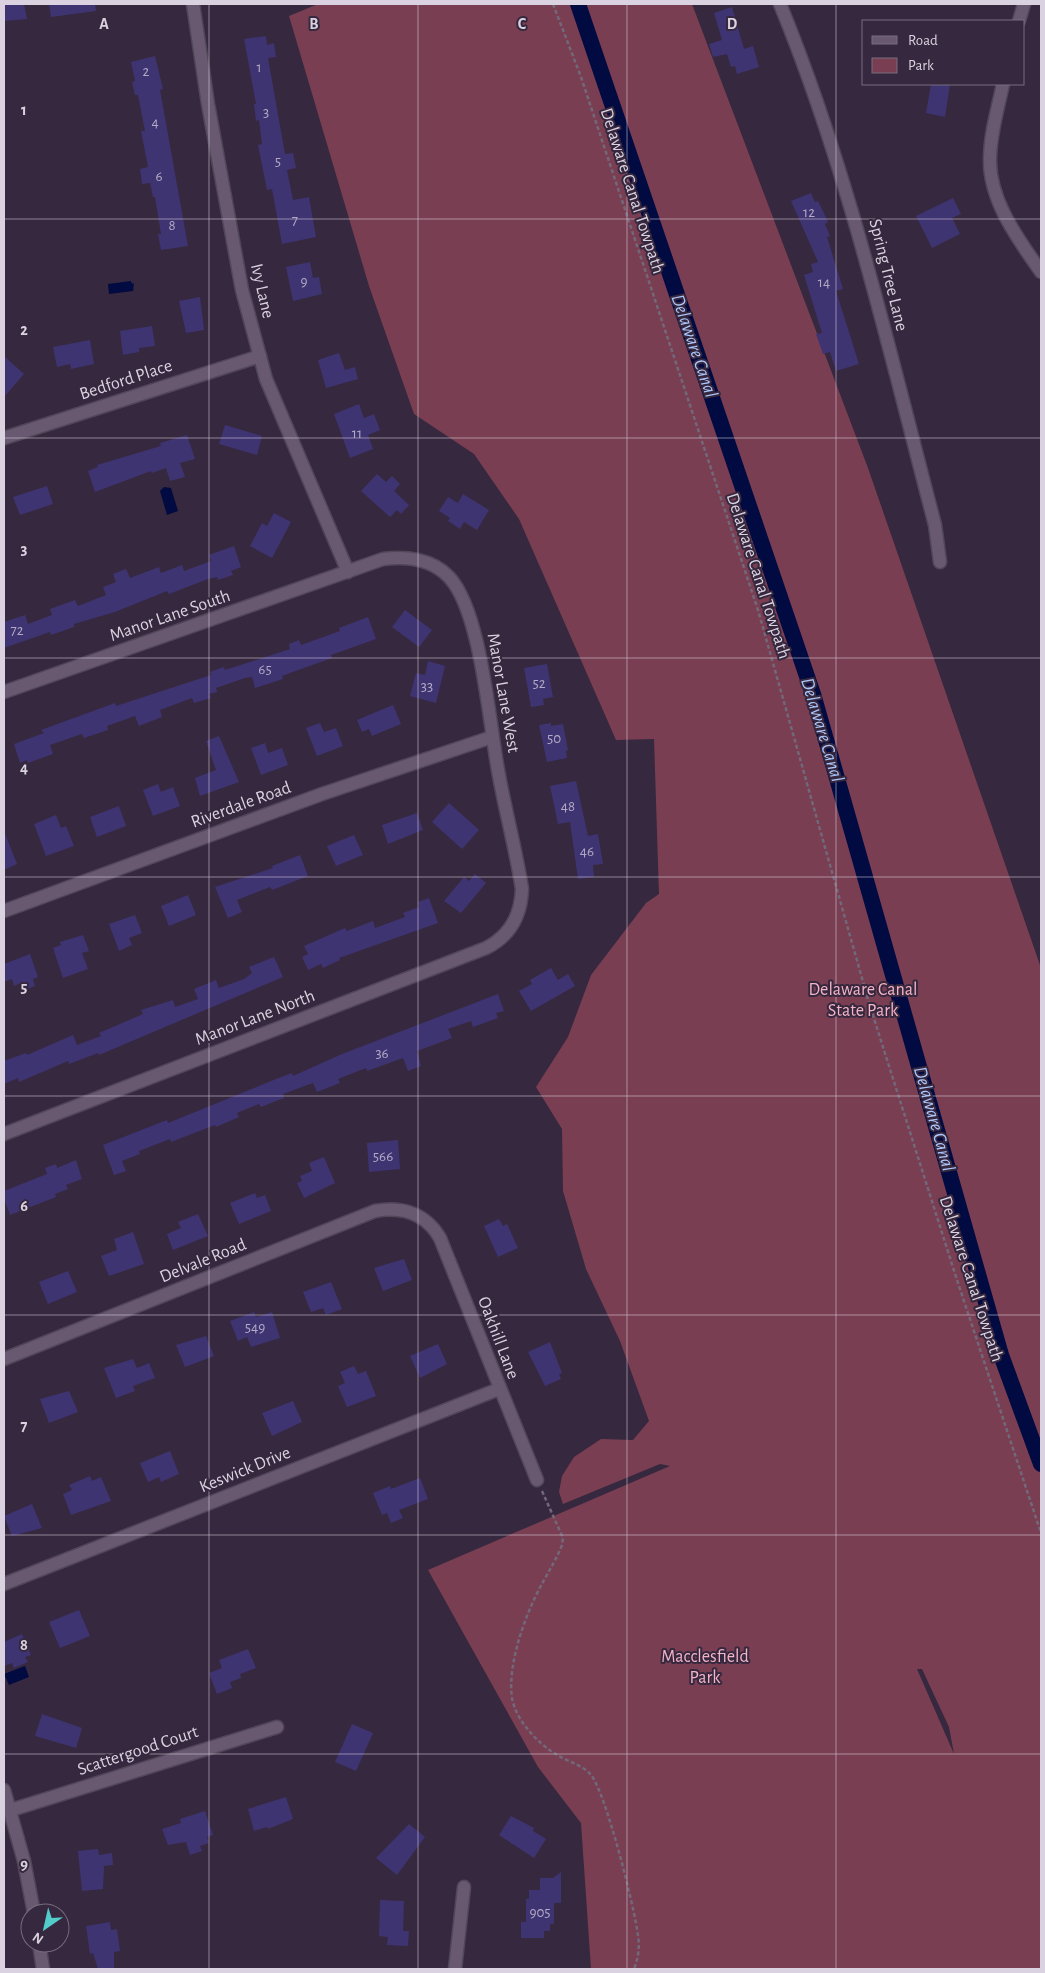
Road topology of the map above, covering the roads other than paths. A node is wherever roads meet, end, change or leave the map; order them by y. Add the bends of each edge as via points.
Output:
1 (193, 4) edge
2 (780, 4) edge
3 (1024, 4) edge
4 (1019, 20) edge
5 (1003, 85) edge
6 (1041, 272) edge
7 (260, 356) junction
8 (4, 438) edge
9 (940, 562) dead end
10 (348, 572) junction
11 (4, 692) edge
12 (492, 737) junction
13 (4, 911) edge
14 (513, 925) joint
15 (4, 1134) edge
16 (416, 1214) joint
17 (4, 1359) edge
18 (499, 1389) junction
19 (537, 1480) road end
20 (4, 1584) edge
21 (277, 1727) dead end
22 (4, 1790) edge
23 (11, 1810) junction
24 (464, 1887) dead end
25 (32, 1903) edge
26 (41, 1953) edge
27 (43, 1969) edge
28 (455, 1969) edge

1 - 7 street, Ivy Lane via 242,290
2 - 9 street, Spring Tree Lane via 803,61 860,235 935,525
3 - 4 street
5 - 6 street via 992,144 991,175 996,196
7 - 8 street, Bedford Place
7 - 10 street, Ivy Lane via 278,410
10 - 11 street, Manor Lane South
10 - 12 street, Manor Lane West via 397,557 426,562 450,578 461,594 475,630
12 - 13 street, Riverdale Road via 322,794
12 - 14 street, Manor Lane West via 522,890
14 - 15 street, Manor Lane North via 486,948
16 - 17 street, Delvale Road via 401,1209 376,1211
16 - 18 street, Oakhill Lane via 429,1223 440,1238
18 - 19 street, Oakhill Lane
18 - 20 street, Keswick Drive
21 - 23 street, Scattergood Court
22 - 23 street
23 - 25 street
24 - 28 street
26 - 27 street

